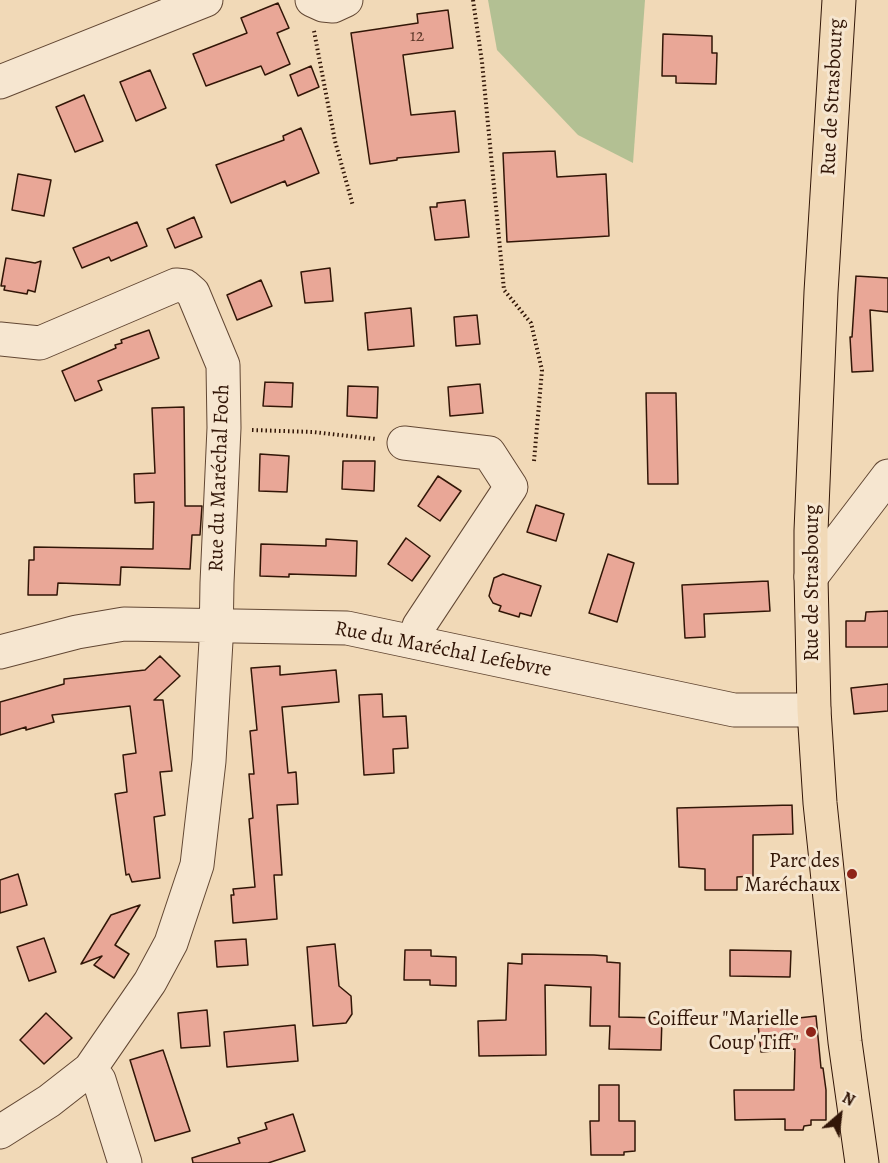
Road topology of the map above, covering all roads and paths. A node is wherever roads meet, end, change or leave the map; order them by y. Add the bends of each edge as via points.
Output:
1 (206, 0) edge
2 (346, 0) edge
3 (473, 0) edge
4 (838, 0) edge
5 (313, 1) edge
6 (0, 82) edge
7 (353, 206) dead end
8 (0, 339) edge
9 (224, 429) junction
10 (392, 441) joint
11 (534, 461) dead end
12 (888, 476) edge
13 (811, 577) junction
14 (217, 624) junction
15 (415, 641) junction
16 (0, 652) edge
17 (814, 710) junction
18 (90, 1069) junction
19 (0, 1132) edge
20 (125, 1163) edge
21 (862, 1163) edge

1 - 6 street
2 - 5 street via 333,6
3 - 11 path via 504,290 531,323 542,370
4 - 13 main road, Rue de Strasbourg
5 - 7 path via 310,11 335,141
8 - 9 street, Rue du Maréchal Foch via 40,343 176,285 185,286 193,293 223,365
9 - 10 path via 313,432
9 - 14 street, Rue du Maréchal Foch
10 - 15 street via 489,453 511,487 419,626
12 - 13 street
13 - 17 main road, Rue de Strasbourg
14 - 15 street, Rue du Maréchal Lefebvre via 347,628
14 - 16 street, Rue du Maréchal Lefebvre via 124,624
14 - 18 street, Rue du Maréchal Foch via 209,761 197,865 171,943 150,982
15 - 17 street, Rue du Maréchal Lefebvre via 734,710
17 - 21 main road, Rue de Strasbourg via 845,1042
18 - 19 street, Rue du Maréchal Foch
18 - 20 street via 99,1080

